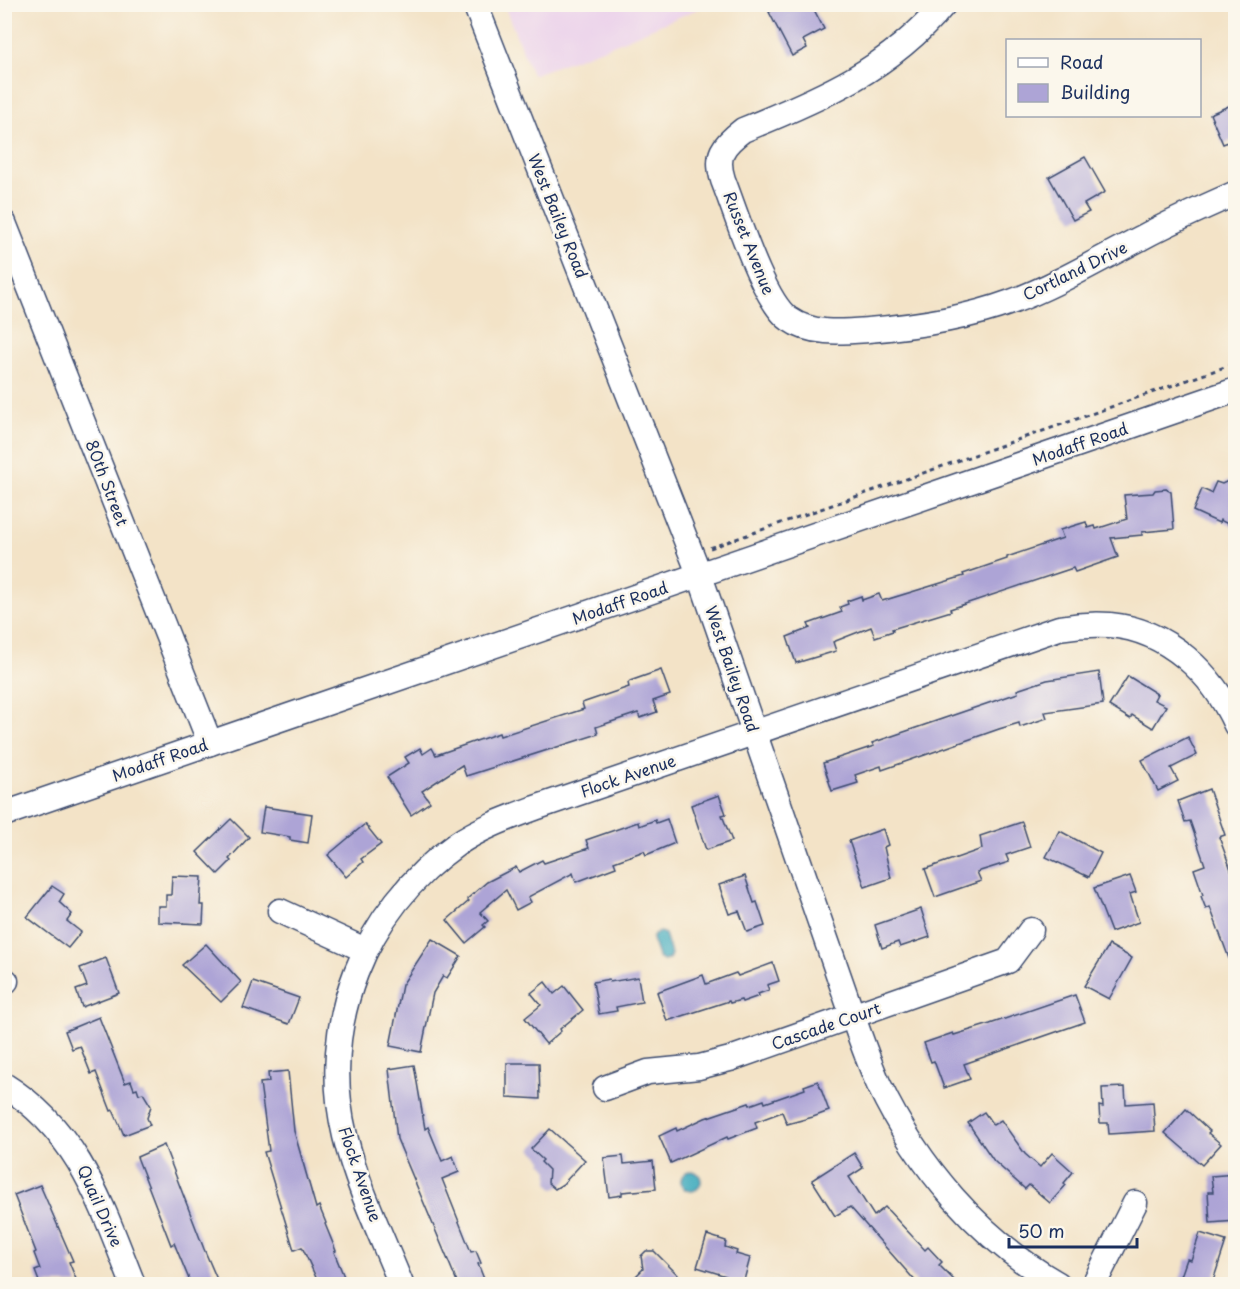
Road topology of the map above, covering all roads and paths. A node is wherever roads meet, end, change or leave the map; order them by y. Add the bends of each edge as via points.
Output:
1 (475, 4) edge
2 (944, 4) edge
3 (1236, 193) edge
4 (4, 223) edge
5 (800, 324) joint
6 (1236, 363) edge
7 (1236, 390) edge
8 (696, 565) junction
9 (1236, 725) edge
10 (754, 732) junction
11 (210, 743) junction
12 (4, 814) edge
13 (280, 911) dead end
14 (1031, 930) dead end
15 (365, 950) junction
16 (853, 1017) junction
17 (4, 1085) edge
18 (605, 1088) dead end
19 (1135, 1203) dead end
20 (133, 1284) edge
21 (401, 1284) edge
22 (1058, 1284) edge
23 (1094, 1284) edge

1 - 8 street, West Bailey Road
2 - 5 street, Russet Avenue via 923,27 873,68 840,88 743,130 723,149 720,169 768,294 789,320
3 - 5 street, Cortland Drive via 1182,216 1056,284 967,316 885,329 835,332
4 - 11 street, 80th Street
6 - 8 path
7 - 8 street, Modaff Road
8 - 10 street, West Bailey Road
8 - 11 street, Modaff Road
9 - 10 street, Flock Avenue via 1213,685 1175,648 1131,630 1085,624 1043,632
10 - 15 street, Flock Avenue via 524,812 459,843 427,867 394,903
10 - 16 street, West Bailey Road
11 - 12 street, Modaff Road
13 - 15 street
14 - 16 street, Cascade Court via 1008,961
15 - 21 street, Flock Avenue via 341,1019 338,1096 352,1157
16 - 18 street, Cascade Court via 723,1061 648,1071
16 - 22 street, West Bailey Road via 894,1114 938,1180 998,1241
17 - 20 street, Quail Drive via 42,1115 82,1163
19 - 23 street

